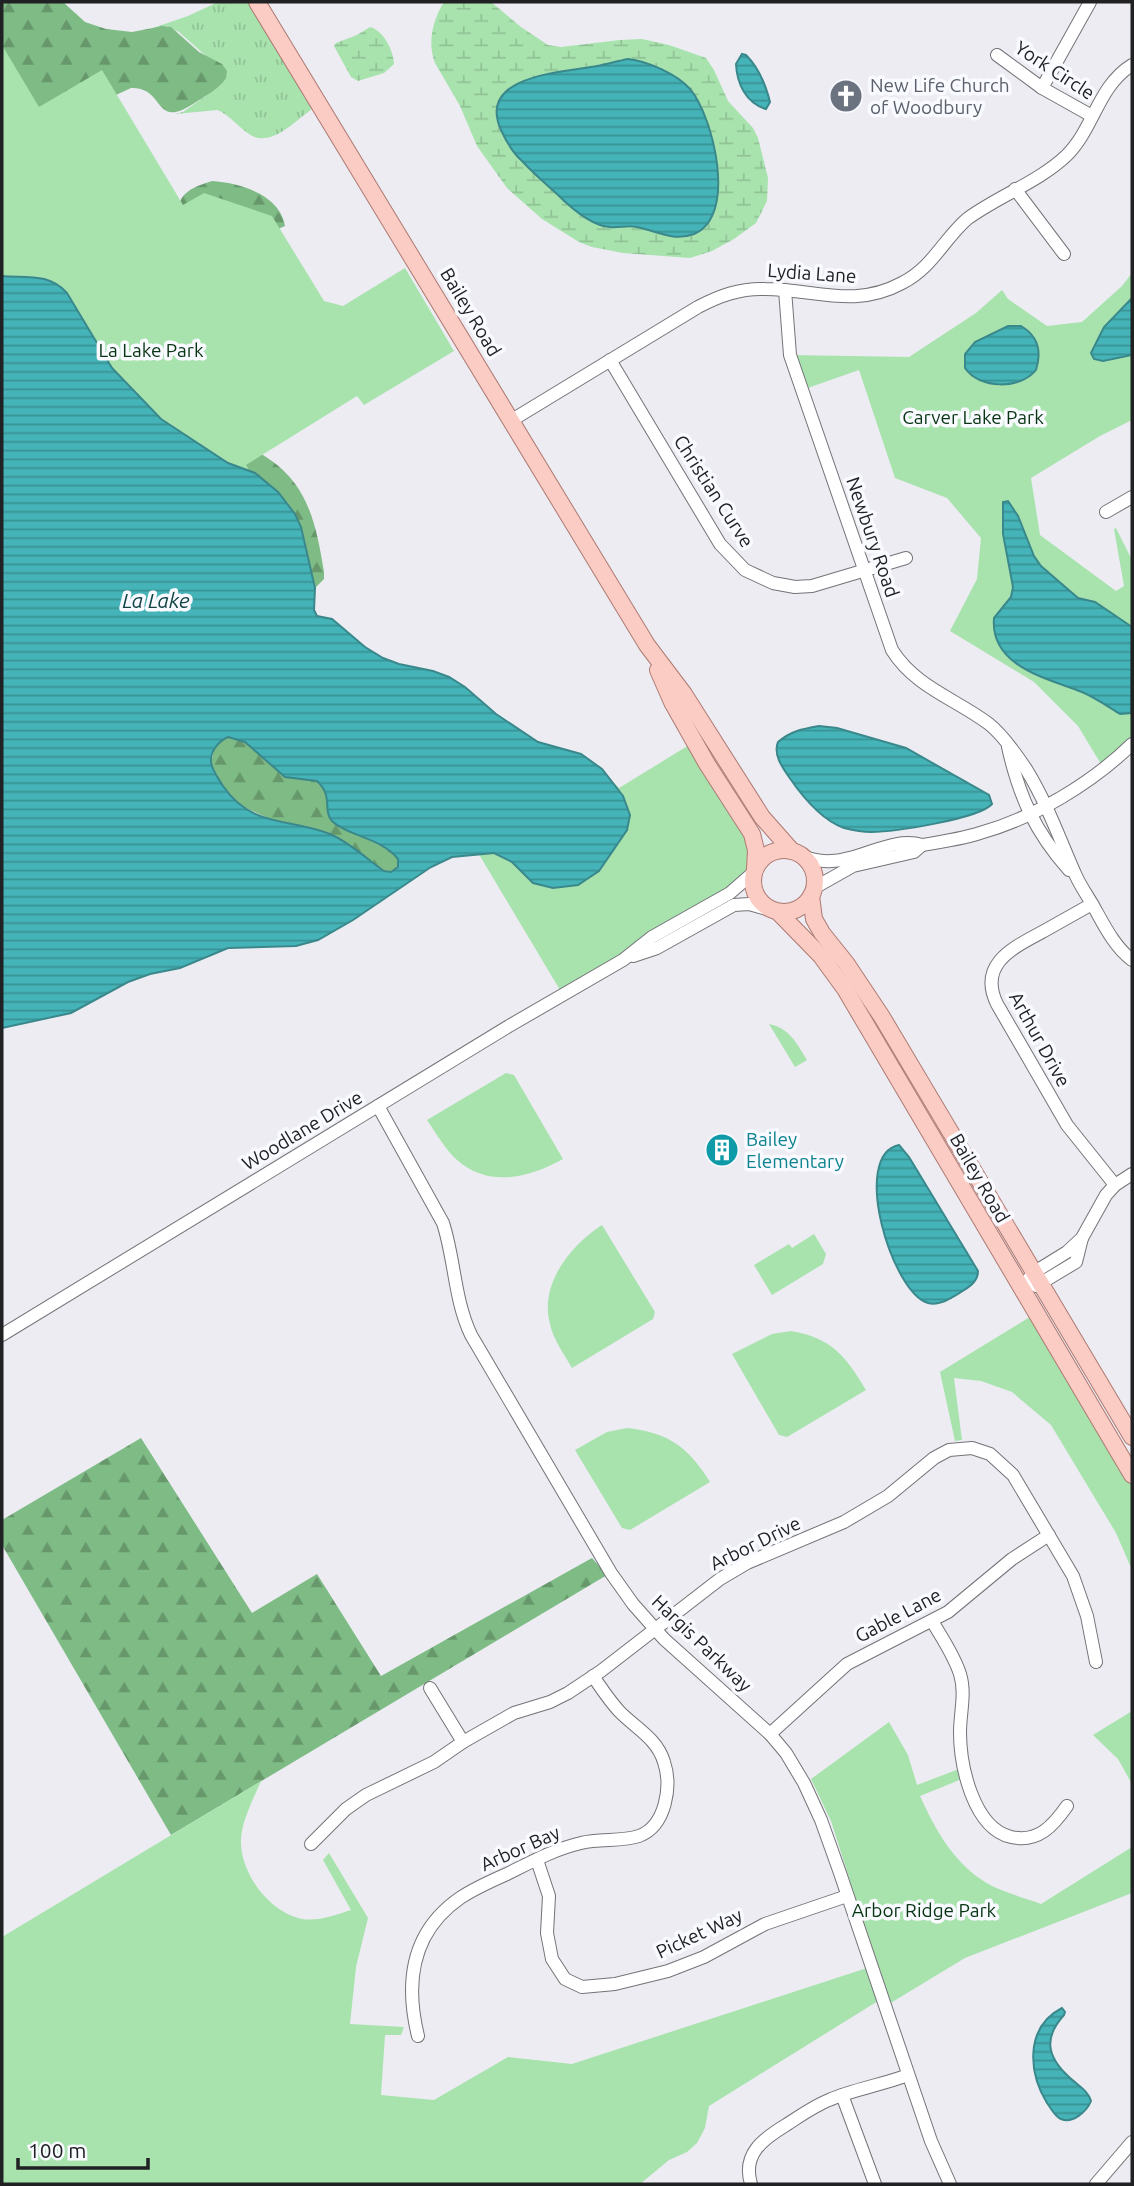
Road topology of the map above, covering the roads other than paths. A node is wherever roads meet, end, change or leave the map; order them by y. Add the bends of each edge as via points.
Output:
1 (257, 2) edge
2 (1090, 2) edge
3 (997, 55) dead end
4 (1132, 65) edge
5 (1042, 88) junction
6 (1092, 116) junction
7 (1015, 190) junction
8 (1064, 254) dead end
9 (785, 290) junction
10 (610, 360) junction
11 (512, 420) junction
12 (1132, 497) edge
13 (1106, 512) dead end
14 (906, 558) dead end
15 (864, 571) junction
16 (647, 645) junction
17 (1007, 743) junction
18 (1132, 744) edge
19 (1045, 806) junction
20 (1029, 813) junction
21 (922, 845) junction
22 (798, 853) junction
23 (754, 870) junction
24 (1077, 879) junction
25 (813, 892) junction
26 (1092, 904) junction
27 (776, 911) junction
28 (623, 960) junction
29 (1132, 960) edge
30 (378, 1107) junction
31 (1132, 1174) edge
32 (1115, 1185) junction
33 (1037, 1279) junction
34 (1021, 1289) junction
35 (2, 1335) edge
36 (1132, 1437) edge
37 (1132, 1475) edge
38 (1049, 1535) junction
39 (932, 1622) junction
40 (654, 1629) junction
41 (1096, 1662) dead end
42 (593, 1676) junction
43 (430, 1688) dead end
44 (770, 1734) junction
45 (463, 1742) junction
46 (1067, 1806) dead end
47 (311, 1844) dead end
48 (537, 1860) junction
49 (847, 1896) junction
50 (418, 2036) dead end
51 (908, 2075) junction
52 (842, 2095) junction
53 (1132, 2142) edge
54 (751, 2184) edge
55 (874, 2184) edge
56 (950, 2184) edge
57 (1096, 2184) edge

1 - 11 main road, Bailey Road
2 - 5 street
3 - 5 street, York Circle
4 - 6 street, Lydia Lane via 1111,81
5 - 6 street, York Circle
6 - 7 street, Lydia Lane via 1065,157
7 - 8 street
7 - 9 street, Lydia Lane via 967,219 927,265 892,288 849,298
9 - 10 street, Lydia Lane via 748,289 722,295
9 - 15 street, Newbury Road via 790,355
10 - 11 street, Lydia Lane
10 - 15 street, Christian Curve via 720,544 745,570 795,587
11 - 16 main road, Bailey Road
12 - 13 street
14 - 15 street, Christian Curve
15 - 17 street, Newbury Road via 899,661 920,682 991,725
16 - 22 main road, Bailey Road via 684,694 762,817
16 - 23 main road, Bailey Road via 672,702 752,834
17 - 19 street, Newbury Road
17 - 20 street, Newbury Road
18 - 19 street via 1084,784
19 - 20 street
19 - 24 street, Newbury Road
20 - 21 street via 979,833
20 - 24 street, Newbury Road
21 - 22 street via 895,845 835,861
21 - 25 street via 914,852 853,866
22 - 23 main road via 779,850 767,854
22 - 25 main road via 814,871
23 - 27 main road via 756,896
23 - 28 street, Woodlane Drive via 730,893 652,937
24 - 26 street, Newbury Road
25 - 27 main road via 801,908
25 - 33 main road, Bailey Road via 814,919 822,933 882,1017
26 - 29 street, Newbury Road via 1111,937
26 - 32 street, Arthur Drive via 1006,954 994,970 991,984 995,1000 1061,1116
27 - 28 street, Woodlane Drive via 734,905 657,948
27 - 34 main road, Bailey Road via 821,956 845,989
28 - 30 street, Woodlane Drive
30 - 35 street, Woodlane Drive
30 - 40 street, Hargis Parkway via 443,1223 457,1301 471,1335 611,1573
31 - 32 street
32 - 33 street via 1082,1238 1076,1262
33 - 34 street
33 - 36 main road, Bailey Road
34 - 37 main road, Bailey Road
38 - 39 street, Gable Lane
38 - 40 street, Arbor Drive via 1013,1475 997,1459 972,1448 949,1450 844,1522 720,1579
38 - 41 street, Arbor Drive via 1073,1576
39 - 44 street, Gable Lane via 847,1664
39 - 46 street via 960,1673 961,1749 969,1785 984,1819 1006,1836 1033,1837 1049,1828
40 - 42 street, Arbor Drive
40 - 44 street, Hargis Parkway
42 - 45 street, Arbor Drive via 550,1702 514,1713
42 - 48 street, Arbor Bay via 617,1709 660,1753 666,1772 664,1805 658,1822 639,1836 581,1843
43 - 45 street
44 - 49 street, Hargis Parkway via 813,1800
45 - 47 street, Arbor Drive via 435,1762 366,1795
48 - 49 street, Picket Way via 549,1896 552,1959 565,1979 582,1987 668,1971 765,1924
48 - 50 street, Arbor Bay via 459,1899 428,1932 416,1959 411,1989
49 - 51 street, Hargis Parkway
51 - 52 street
51 - 56 street, Hargis Parkway
52 - 54 street via 760,2142 750,2160
52 - 55 street
53 - 57 street

